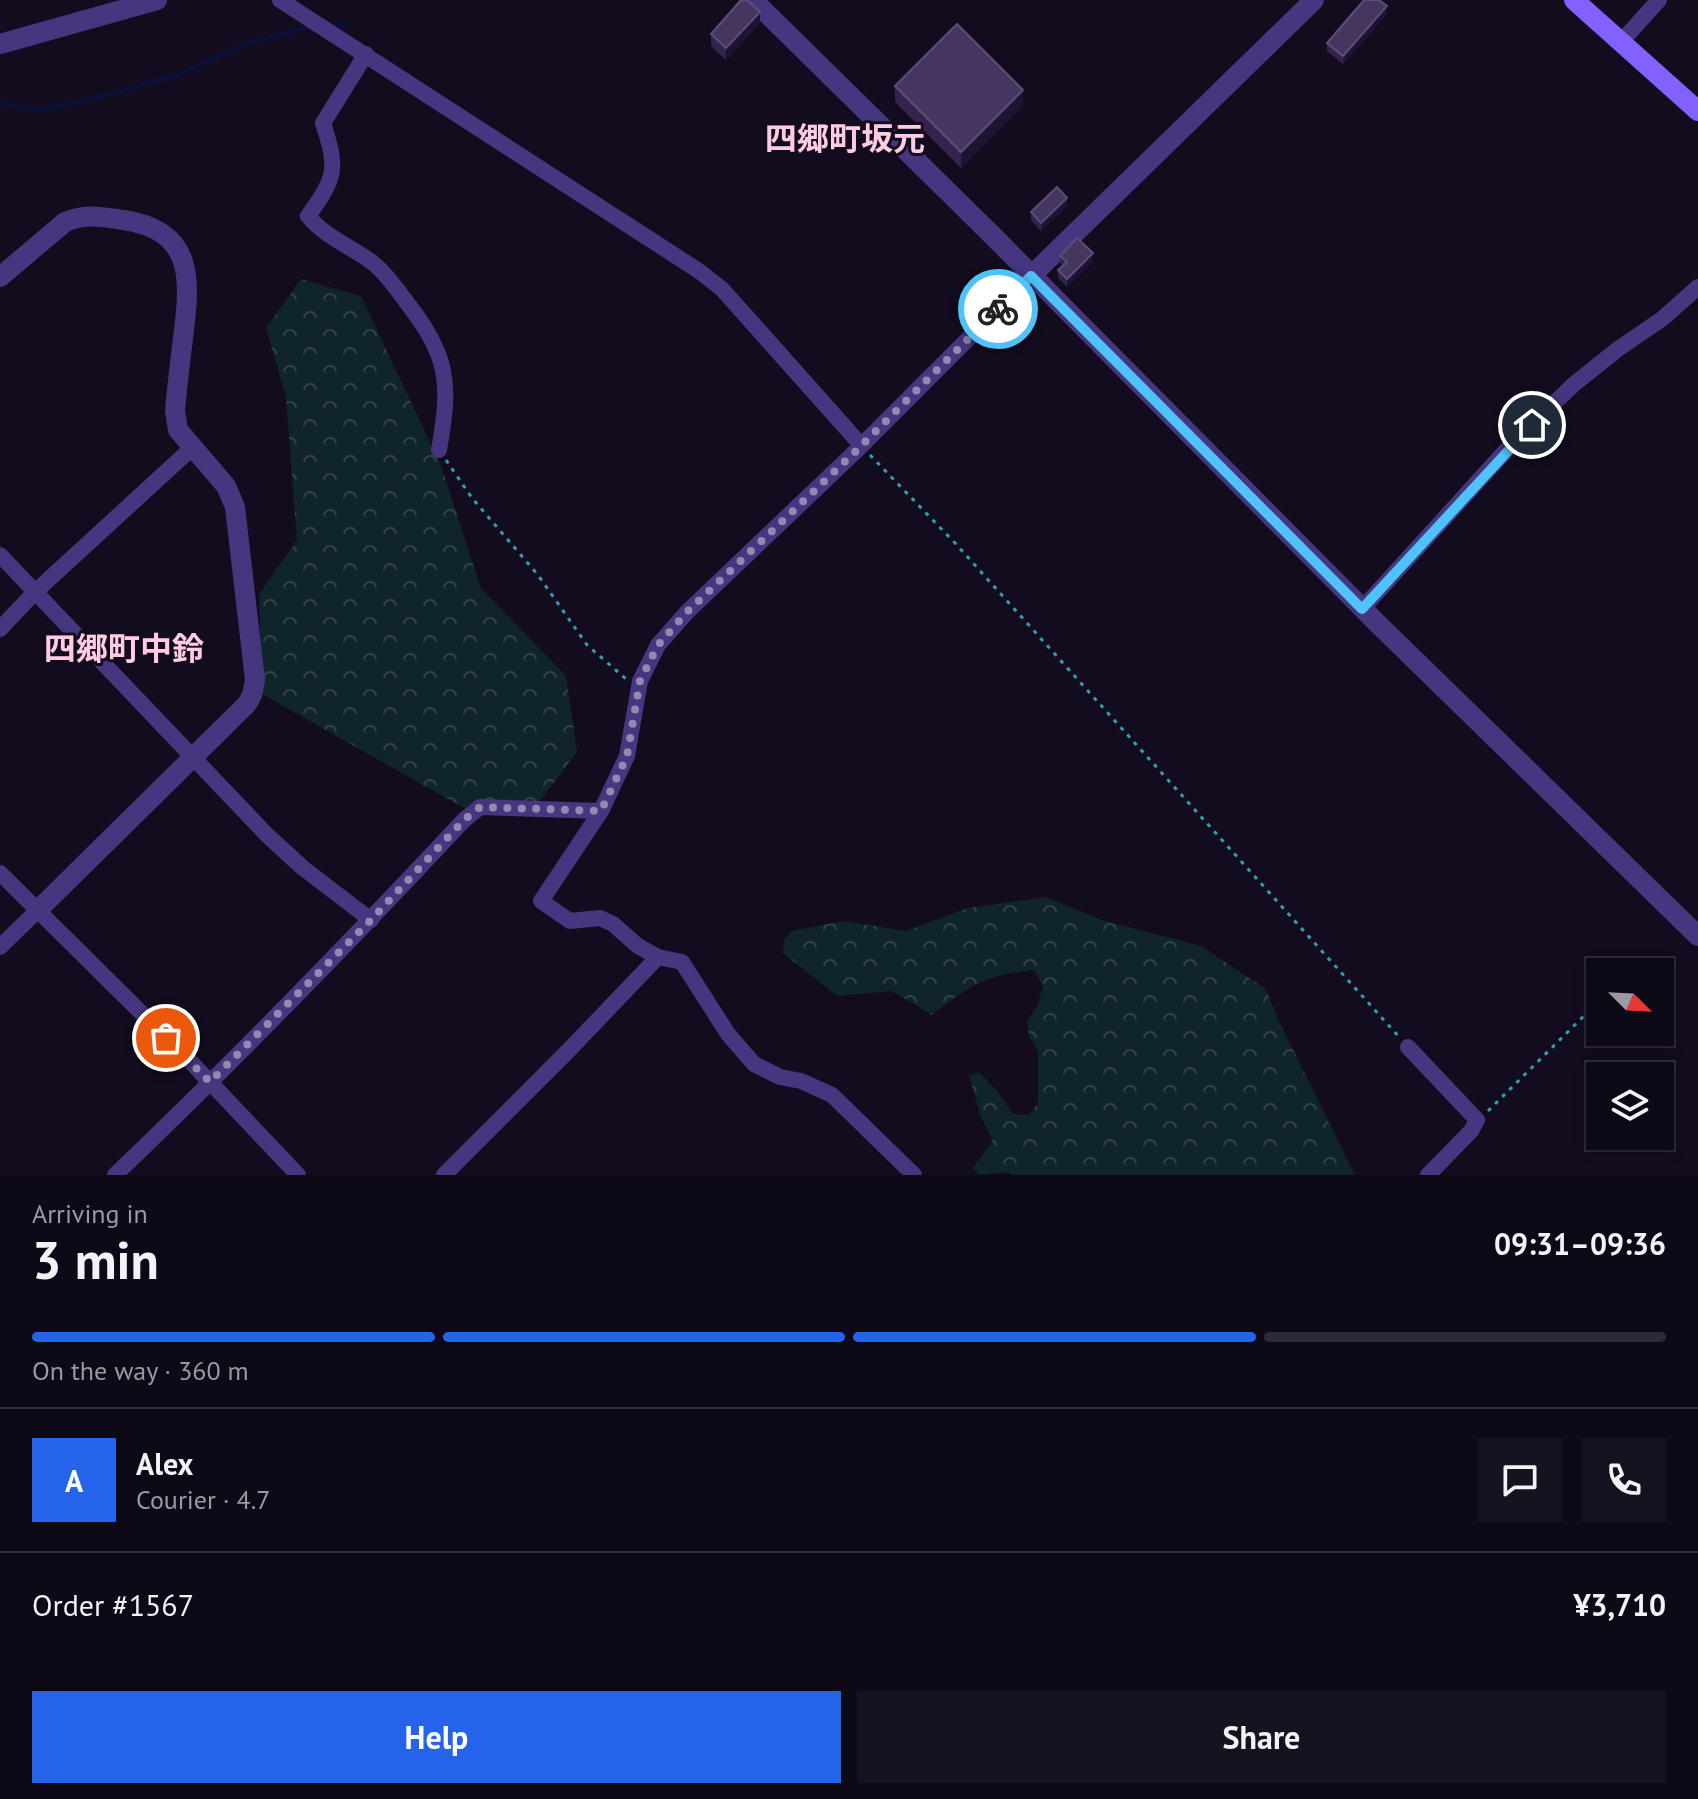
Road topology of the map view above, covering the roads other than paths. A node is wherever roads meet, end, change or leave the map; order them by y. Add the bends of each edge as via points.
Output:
1 (157, 0) edge
2 (280, 0) edge
3 (753, 0) edge
4 (1314, 0) edge
5 (1574, 0) edge
6 (1659, 0) edge
7 (1621, 42) junction
8 (0, 44) edge
9 (366, 54) junction
10 (1698, 111) edge
11 (1031, 276) junction
12 (0, 277) edge
13 (1698, 287) edge
14 (861, 445) junction
15 (192, 448) junction
16 (439, 450) road end
17 (0, 555) edge
18 (35, 592) junction
19 (1362, 609) junction
20 (0, 629) edge
21 (193, 759) junction
22 (601, 811) junction
23 (0, 873) edge
24 (38, 910) junction
25 (371, 920) junction
26 (1695, 929) edge
27 (0, 947) edge
28 (658, 957) junction
29 (1408, 1047) road end
30 (210, 1082) junction
31 (115, 1175) edge
32 (298, 1175) edge
33 (444, 1175) edge
34 (914, 1175) edge
35 (1428, 1175) edge

1 - 8 street
2 - 9 street
3 - 11 street
4 - 11 street
5 - 7 main road
6 - 7 street
7 - 10 main road
9 - 14 street via 722,289
9 - 16 street via 323,123 334,155 331,176 308,216 319,230 384,273 430,333 446,378
11 - 14 street
11 - 19 street
12 - 15 street via 77,217 139,222 167,237 184,263 189,286 175,411 178,430
13 - 19 street via 1573,385
14 - 22 street via 658,645 638,690 627,756
15 - 18 street
15 - 21 street via 226,486 235,507 255,680 247,704
17 - 18 street
18 - 20 street
18 - 21 street
19 - 26 street
21 - 24 street
21 - 25 street via 303,868
22 - 25 street via 480,807
22 - 28 street via 541,901 570,921 600,918 613,924
23 - 24 street
24 - 27 street
24 - 30 street
25 - 30 street
28 - 33 street
28 - 34 street via 682,962 754,1064 832,1095
29 - 35 street via 1477,1120
30 - 31 street
30 - 32 street

